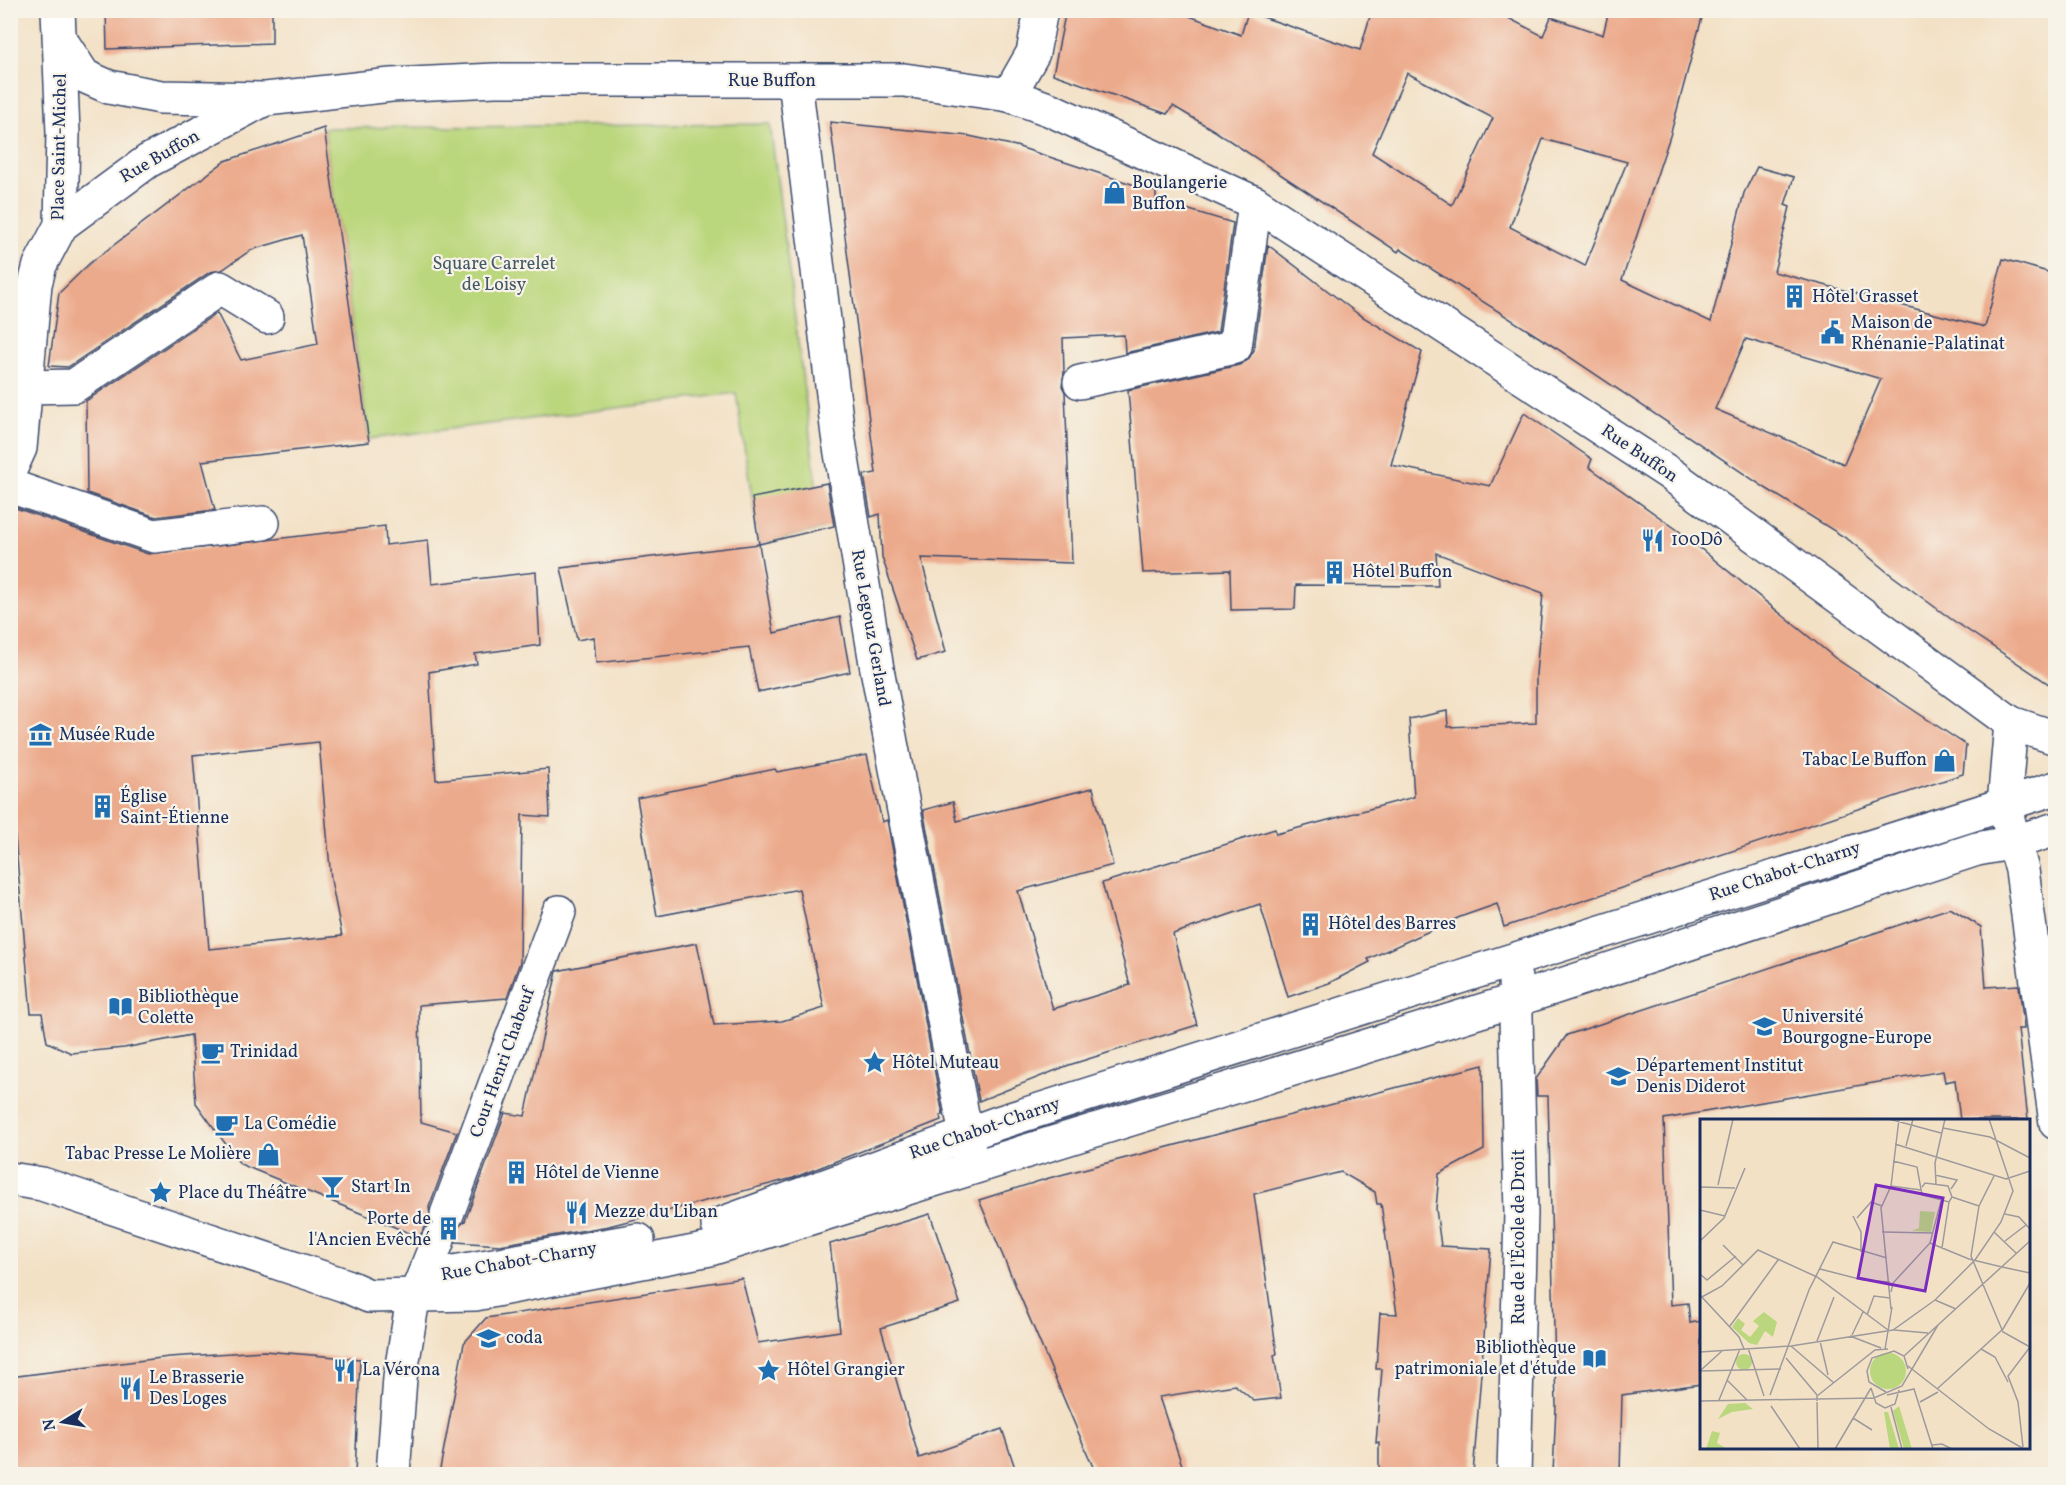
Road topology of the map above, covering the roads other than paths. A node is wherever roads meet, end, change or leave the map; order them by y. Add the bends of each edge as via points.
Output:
1 (1041, 10) edge
2 (59, 25) edge
3 (795, 81) junction
4 (1009, 94) junction
5 (266, 99) junction
6 (1256, 203) junction
7 (61, 225) junction
8 (267, 317) dead end
9 (1080, 382) dead end
10 (27, 387) junction
11 (10, 470) edge
12 (10, 486) edge
13 (263, 523) dead end
14 (2011, 723) junction
15 (2055, 738) edge
16 (2055, 788) edge
17 (2004, 805) junction
18 (2055, 811) edge
19 (2055, 829) edge
20 (2015, 842) junction
21 (559, 912) dead end
22 (1515, 959) junction
23 (1516, 1000) junction
24 (2055, 1123) edge
25 (965, 1135) junction
26 (972, 1170) junction
27 (10, 1179) edge
28 (414, 1295) junction
29 (393, 1474) edge
30 (1514, 1474) edge

1 - 4 street via 1033,53
2 - 5 street, Rue Buffon via 84,76 109,87 161,97
2 - 7 street, Place Saint-Michel
3 - 4 street, Rue Buffon via 904,80
3 - 5 street, Rue Buffon via 495,80 391,85
3 - 25 street, Rue Legouz Gerland via 838,435 876,669
4 - 6 street, Rue Buffon
5 - 7 street, Rue Buffon via 148,161
6 - 9 street via 1235,346
6 - 14 street, Rue Buffon via 1669,473
7 - 10 street, Place Saint-Michel via 40,265 35,284
8 - 10 street via 220,288 74,386
10 - 11 street, Place Saint-Michel via 21,448
12 - 13 street via 154,536
14 - 15 street, Rue Buffon
14 - 17 street
16 - 17 street, Rue Chabot-Charny
17 - 20 street
17 - 22 street, Rue Chabot-Charny
18 - 20 street
19 - 20 street, Rue Chabot-Charny
20 - 23 street, Rue Chabot-Charny via 1977,849
20 - 24 street
21 - 28 street, Cour Henri Chabeuf
22 - 23 street
22 - 25 street, Rue Chabot-Charny
23 - 26 street, Rue Chabot-Charny
23 - 30 street, Rue de l'École de Droit via 1521,1214
25 - 26 street, Rue Legouz Gerland
25 - 28 street, Rue Chabot-Charny via 712,1227 436,1275
26 - 28 street, Rue Chabot-Charny via 710,1249 475,1294
27 - 28 street via 42,1184 369,1296
28 - 29 street, Cour Henri Chabeuf via 400,1378

